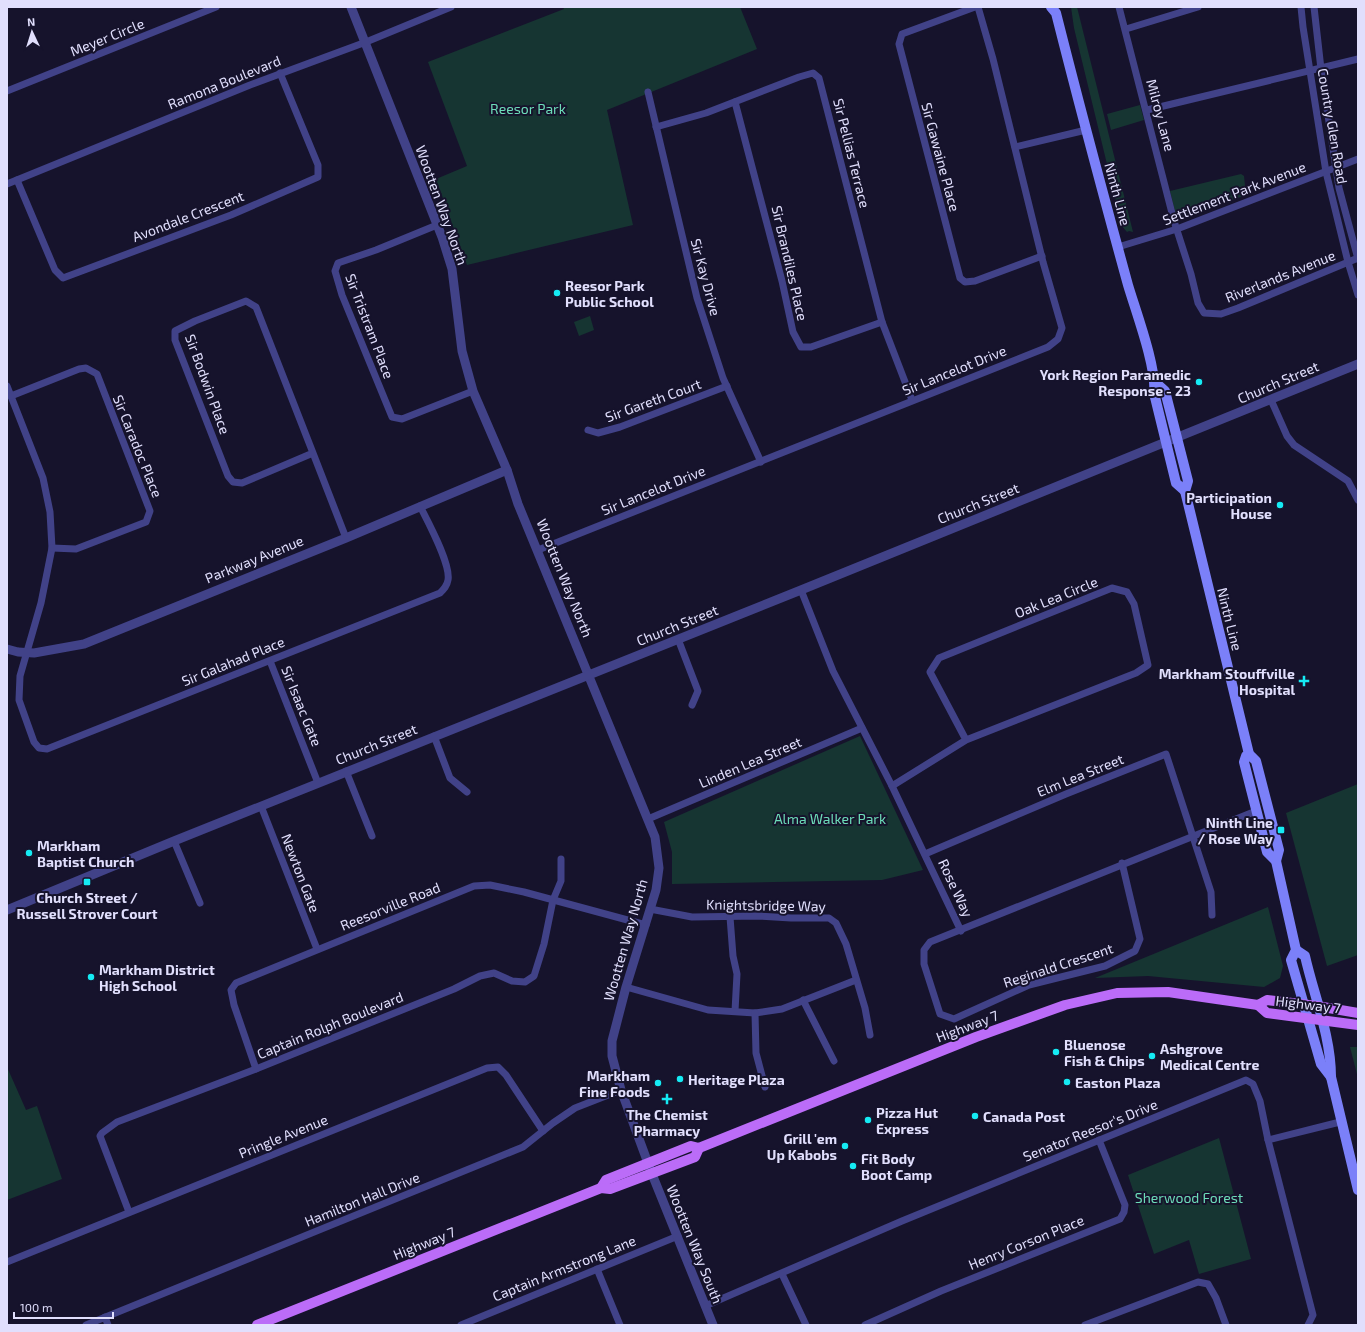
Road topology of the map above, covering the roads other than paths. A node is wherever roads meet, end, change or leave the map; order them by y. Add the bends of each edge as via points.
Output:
1 (216, 7) edge
2 (351, 7) edge
3 (451, 7) edge
4 (977, 7) edge
5 (1119, 7) edge
6 (1198, 7) edge
7 (1301, 7) edge
8 (1314, 7) edge
9 (1055, 9) edge
10 (1126, 29) junction
11 (366, 42) junction
12 (1358, 59) edge
13 (1321, 68) junction
14 (1310, 72) junction
15 (280, 73) junction
16 (7, 91) edge
17 (648, 92) dead end
18 (735, 102) junction
19 (1146, 110) junction
20 (656, 127) junction
21 (1086, 130) junction
22 (1015, 147) junction
23 (1358, 159) edge
24 (1336, 167) junction
25 (1326, 172) junction
26 (17, 180) junction
27 (7, 184) edge
28 (437, 225) junction
29 (1177, 229) junction
30 (1118, 247) junction
31 (1042, 256) junction
32 (1358, 258) edge
33 (1348, 262) junction
34 (1358, 295) edge
35 (882, 322) junction
36 (1358, 364) edge
37 (1155, 382) junction
38 (7, 386) edge
39 (727, 386) junction
40 (473, 391) junction
41 (11, 396) junction
42 (912, 400) junction
43 (1271, 400) junction
44 (588, 430) dead end
45 (1177, 437) junction
46 (1166, 441) junction
47 (313, 453) junction
48 (761, 462) junction
49 (507, 470) junction
50 (1185, 491) junction
51 (1358, 500) edge
52 (420, 506) junction
53 (346, 538) junction
54 (52, 548) junction
55 (538, 550) junction
56 (801, 590) junction
57 (678, 639) junction
58 (7, 649) edge
59 (25, 653) junction
60 (270, 661) junction
61 (589, 675) junction
62 (692, 705) dead end
63 (862, 728) junction
64 (434, 736) junction
65 (966, 740) junction
66 (1249, 754) junction
67 (346, 772) junction
68 (318, 783) junction
69 (892, 786) junction
70 (468, 792) dead end
71 (261, 806) junction
72 (1256, 811) junction
73 (648, 820) junction
74 (372, 836) dead end
75 (1193, 836) junction
76 (174, 841) junction
77 (925, 854) junction
78 (561, 858) dead end
79 (1276, 862) junction
80 (1122, 864) junction
81 (553, 900) junction
82 (200, 903) dead end
83 (650, 909) junction
84 (7, 910) edge
85 (1212, 915) dead end
86 (730, 917) junction
87 (646, 925) junction
88 (961, 931) junction
89 (317, 949) junction
90 (1296, 950) junction
91 (856, 980) junction
92 (626, 987) junction
93 (803, 1000) junction
94 (1304, 1004) junction
95 (1258, 1005) junction
96 (1317, 1006) junction
97 (736, 1011) junction
98 (754, 1013) junction
99 (1358, 1013) edge
100 (1309, 1019) junction
101 (1322, 1021) junction
102 (1358, 1025) edge
103 (870, 1034) dead end
104 (834, 1061) dead end
105 (256, 1069) junction
106 (1331, 1077) junction
107 (765, 1087) dead end
108 (621, 1090) junction
109 (1340, 1122) junction
110 (543, 1131) junction
111 (1099, 1140) junction
112 (1268, 1140) junction
113 (699, 1148) junction
114 (648, 1163) junction
115 (652, 1174) junction
116 (602, 1188) junction
117 (1358, 1190) edge
118 (129, 1212) junction
119 (678, 1236) junction
120 (7, 1262) edge
121 (597, 1269) junction
122 (782, 1274) junction
123 (705, 1306) junction
124 (105, 1317) junction
125 (86, 1325) edge
126 (108, 1325) edge
127 (257, 1325) edge
128 (461, 1325) edge
129 (620, 1325) edge
130 (712, 1325) edge
131 (806, 1325) edge
132 (865, 1325) edge
133 (1085, 1325) edge
134 (1226, 1325) edge
135 (1308, 1325) edge

1 - 16 street, Meyer Circle
2 - 11 street, Wootten Way North
3 - 11 street, Ramona Boulevard
4 - 22 street, Sir Lancelot Drive
4 - 31 street, Sir Gawaine Place via 902,34 899,44 947,231 960,278 965,282 975,281
5 - 10 street, Milroy Lane
6 - 10 street
7 - 14 street, Country Glen Road
8 - 13 street, Country Glen Road
9 - 21 main road, Ninth Line
10 - 19 street, Milroy Lane
11 - 15 street, Ramona Boulevard
11 - 28 street, Wootten Way North
12 - 13 street
13 - 14 street
13 - 24 street, Country Glen Road
14 - 19 street
14 - 25 street, Country Glen Road
15 - 26 street, Ramona Boulevard
15 - 26 street, Avondale Crescent via 318,165 318,177 231,215 63,278 55,270
17 - 20 street, Sir Kay Drive
18 - 20 street, Sir Pellias Terrace
18 - 35 street, Sir Brandiles Place via 793,332 801,347 811,347
18 - 35 street, Sir Pellias Terrace via 813,73 819,78
19 - 29 street, Milroy Lane
20 - 39 street, Sir Kay Drive via 697,298
21 - 22 street
21 - 30 main road, Ninth Line
22 - 31 street, Sir Lancelot Drive
23 - 24 street, Settlement Park Avenue
24 - 25 street, Settlement Park Avenue
24 - 32 street, Country Glen Road via 1339,188
25 - 29 street, Settlement Park Avenue
25 - 33 street, Country Glen Road
26 - 27 street, Ramona Boulevard
28 - 40 street, Wootten Way North via 452,269 462,351
28 - 40 street, Sir Tristram Place via 338,263 335,272 392,417 402,419
29 - 30 street, Settlement Park Avenue
29 - 33 street, Riverlands Avenue via 1198,303 1204,313 1221,314
30 - 37 main road, Ninth Line
31 - 42 street, Sir Lancelot Drive via 1062,328 1058,339 1048,347
32 - 33 street, Riverlands Avenue
33 - 34 street, Country Glen Road
35 - 42 street, Sir Pellias Terrace
36 - 43 street, Church Street
37 - 45 main road, Ninth Line via 1165,391
37 - 46 main road, Ninth Line via 1154,393
38 - 41 street, Sir Galahad Place
39 - 44 street, Sir Gareth Court via 620,427 598,433
39 - 48 street, Sir Kay Drive
40 - 49 street, Wootten Way North
41 - 54 street, Sir Galahad Place via 43,478 50,512
41 - 54 street, Sir Caradoc Place via 79,369 86,368 96,374 150,511 146,522 76,549
42 - 48 street, Sir Lancelot Drive
43 - 45 street, Church Street
43 - 51 street via 1287,436 1294,445 1348,481
45 - 46 street, Church Street
45 - 50 main road, Ninth Line via 1188,481
46 - 50 main road, Ninth Line via 1176,483
46 - 56 street, Church Street
47 - 47 street, Sir Bodwin Place via 242,483 233,482 228,476 175,340 175,331 246,301 256,307
47 - 53 street, Sir Bodwin Place
48 - 55 street, Sir Lancelot Drive
49 - 52 street, Parkway Avenue
49 - 55 street, Wootten Way North via 518,504
50 - 66 main road, Ninth Line
52 - 53 street, Parkway Avenue
52 - 60 street, Sir Galahad Place via 448,568 447,586 440,592
53 - 59 street, Parkway Avenue via 264,569 84,644
54 - 59 street, Sir Galahad Place via 41,602
55 - 61 street, Wootten Way North
56 - 57 street, Church Street
56 - 63 street, Rose Way via 833,671
57 - 61 street, Church Street
57 - 62 street via 698,690
58 - 59 street, Parkway Avenue
59 - 60 street, Sir Galahad Place via 20,676 19,700 34,742 39,748 47,749
60 - 68 street, Sir Isaac Gate
61 - 64 street, Church Street
61 - 73 street, Wootten Way North
63 - 69 street, Rose Way
63 - 73 street, Linden Lea Street
64 - 67 street, Church Street
64 - 70 street via 450,778
65 - 65 street, Oak Lea Circle via 930,672 939,658 1112,588 1127,592 1134,604 1148,665
65 - 69 street, Oak Lea Circle
66 - 72 main road, Ninth Line via 1244,762
66 - 79 main road, Ninth Line via 1256,760 1280,850
67 - 68 street, Church Street
67 - 74 street
68 - 71 street, Church Street
69 - 77 street, Rose Way
71 - 76 street, Church Street
71 - 89 street, Newton Gate
72 - 75 street, Rose Way
72 - 79 main road, Ninth Line via 1267,852
73 - 83 street, Wootten Way North via 655,837 659,868
75 - 77 street, Elm Lea Street via 1166,754
75 - 80 street, Rose Way
75 - 85 street via 1211,892
76 - 82 street
76 - 84 street, Church Street
77 - 88 street, Rose Way
78 - 81 street, Captain Rolph Boulevard via 561,881
79 - 90 main road, Ninth Line
80 - 88 street, Rose Way
80 - 88 street, Reginald Crescent via 1140,940 1135,951 1105,966 1029,985 954,1019 940,1014 924,964 924,950 930,942
81 - 87 street, Reesorville Road
81 - 89 street, Reesorville Road via 490,885 474,886
81 - 105 street, Captain Rolph Boulevard via 534,976 525,982 512,981 494,973 480,976 454,989
83 - 86 street, Knightsbridge Way via 692,917
83 - 87 street, Wootten Way North
86 - 91 street, Knightsbridge Way via 829,918 836,923 846,944
86 - 97 street via 737,974
87 - 92 street, Wootten Way North
89 - 105 street, Reesorville Road via 236,983 231,990
90 - 94 main road, Ninth Line via 1292,960
90 - 96 main road, Ninth Line via 1305,956
91 - 93 street
91 - 103 street, Knightsbridge Way
92 - 97 street via 708,1010
92 - 108 street, Wootten Way North via 612,1042 614,1068
93 - 98 street via 782,1009
93 - 104 street
94 - 95 main road, Highway 7 via 1267,1000
94 - 96 main road, Highway 7
94 - 100 main road, Ninth Line
95 - 100 main road, Highway 7 via 1267,1013
95 - 113 main road, Highway 7 via 1168,992 1117,993 1065,1005 976,1037
96 - 99 main road, Highway 7
96 - 101 main road, Ninth Line
97 - 98 street
98 - 107 street via 756,1053
100 - 101 main road, Highway 7
100 - 106 main road, Ninth Line via 1321,1064
101 - 102 main road, Highway 7
101 - 106 main road, Ninth Line via 1331,1061
105 - 118 street, Captain Rolph Boulevard via 117,1122 102,1133 100,1136
106 - 109 main road, Ninth Line
108 - 110 street, Hamilton Hall Drive via 575,1108
108 - 114 street, Wootten Way North
109 - 112 street
109 - 117 main road, Ninth Line
110 - 118 street, Pringle Avenue via 506,1075 498,1067 487,1068
110 - 124 street, Hamilton Hall Drive via 523,1147
111 - 112 street, Senator Reesor's Drive via 1246,1080 1256,1088
111 - 122 street, Senator Reesor's Drive via 902,1221
111 - 132 street, Henry Corson Place via 1125,1206 1120,1219 941,1291
112 - 135 street, Senator Reesor's Drive via 1314,1315
113 - 114 main road, Highway 7 via 691,1146
113 - 115 main road, Highway 7 via 695,1157
114 - 115 street, Wootten Way South
114 - 116 main road, Highway 7 via 606,1180
115 - 116 main road, Highway 7 via 610,1189
115 - 119 street, Wootten Way South
116 - 127 main road, Highway 7
118 - 120 street, Pringle Avenue
119 - 121 street, Captain Armstrong Lane
119 - 123 street, Wootten Way South
121 - 128 street, Captain Armstrong Lane
121 - 129 street
122 - 123 street, Senator Reesor's Drive
122 - 131 street
123 - 130 street, Wootten Way South
124 - 125 street
124 - 126 street
133 - 134 street via 1198,1282 1208,1284 1213,1290

